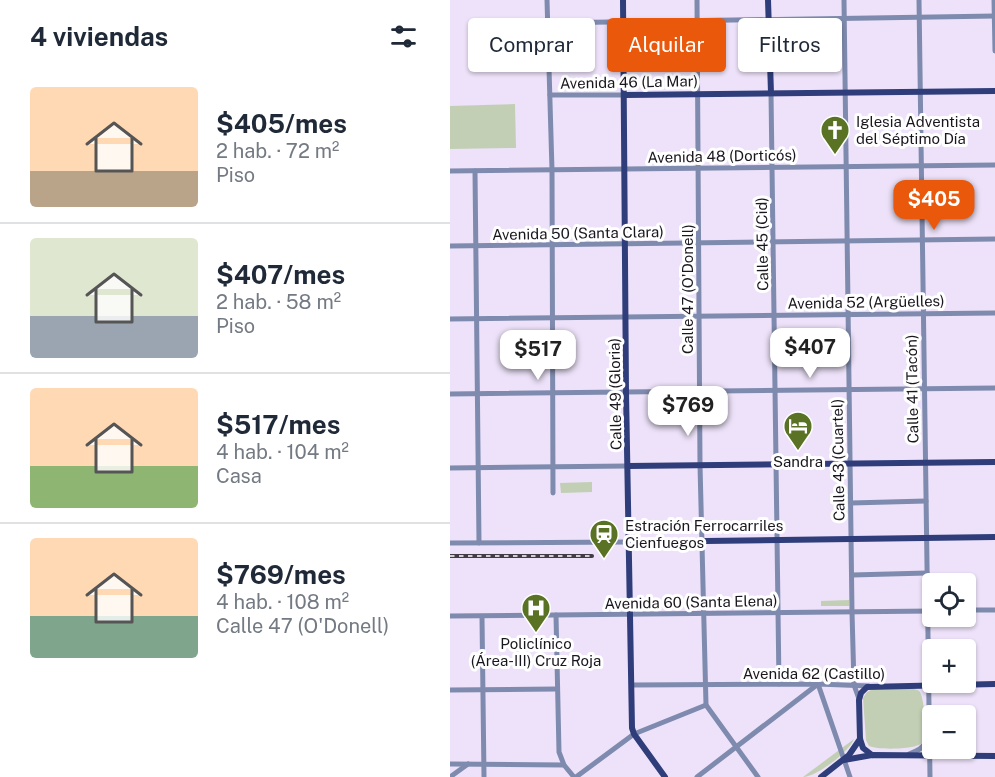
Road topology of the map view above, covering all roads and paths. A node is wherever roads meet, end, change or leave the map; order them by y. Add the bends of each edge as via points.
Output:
1 (547, 0) edge
2 (697, 0) edge
3 (844, 0) edge
4 (919, 0) edge
5 (994, 0) edge
6 (623, 1) edge
7 (767, 2) edge
8 (994, 16) edge
9 (920, 17) junction
10 (548, 18) edge
11 (624, 18) edge
12 (698, 18) edge
13 (769, 18) edge
14 (844, 18) junction
15 (995, 51) edge
16 (549, 72) edge
17 (624, 72) edge
18 (699, 72) edge
19 (770, 72) edge
20 (995, 91) edge
21 (920, 92) junction
22 (699, 93) junction
23 (771, 93) junction
24 (845, 93) junction
25 (624, 94) junction
26 (550, 95) junction
27 (995, 165) edge
28 (920, 166) junction
29 (773, 167) junction
30 (846, 167) junction
31 (699, 168) junction
32 (625, 169) junction
33 (552, 170) junction
34 (450, 171) edge
35 (475, 171) junction
36 (995, 239) edge
37 (922, 240) junction
38 (847, 241) junction
39 (774, 243) junction
40 (699, 244) junction
41 (553, 245) junction
42 (626, 245) junction
43 (450, 246) edge
44 (476, 246) junction
45 (995, 313) edge
46 (848, 314) junction
47 (923, 314) junction
48 (775, 315) junction
49 (699, 316) junction
50 (626, 317) junction
51 (553, 318) junction
52 (450, 319) edge
53 (476, 319) junction
54 (995, 388) edge
55 (923, 389) junction
56 (849, 390) junction
57 (699, 391) junction
58 (776, 391) junction
59 (626, 392) junction
60 (552, 393) junction
61 (450, 394) edge
62 (476, 394) junction
63 (995, 462) edge
64 (925, 463) junction
65 (777, 464) junction
66 (850, 464) junction
67 (700, 465) junction
68 (628, 466) junction
69 (478, 467) junction
70 (553, 467) junction
71 (450, 468) edge
72 (553, 493) dead end
73 (926, 501) junction
74 (851, 503) junction
75 (995, 537) edge
76 (926, 538) junction
77 (851, 539) junction
78 (777, 540) junction
79 (702, 541) junction
80 (629, 542) junction
81 (450, 543) edge
82 (479, 543) junction
83 (922, 573) edge
84 (927, 573) edge
85 (852, 574) junction
86 (976, 610) edge
87 (995, 610) edge
88 (922, 611) edge
89 (852, 612) junction
90 (778, 613) junction
91 (704, 614) junction
92 (556, 615) junction
93 (630, 615) junction
94 (450, 616) edge
95 (482, 616) junction
96 (779, 684) junction
97 (818, 684) junction
98 (976, 684) edge
99 (995, 684) edge
100 (632, 685) junction
101 (706, 685) junction
102 (854, 685) junction
103 (874, 686) junction
104 (914, 686) junction
105 (922, 686) edge
106 (557, 689) junction
107 (450, 690) edge
108 (483, 690) junction
109 (928, 693) edge
110 (859, 700) junction
111 (927, 700) junction
112 (706, 705) junction
113 (927, 705) edge
114 (634, 734) junction
115 (860, 739) junction
116 (922, 747) edge
117 (736, 748) junction
118 (872, 755) junction
119 (908, 755) junction
120 (922, 756) edge
121 (976, 756) edge
122 (995, 756) edge
123 (929, 759) edge
124 (844, 760) junction
125 (450, 764) edge
126 (471, 764) junction
127 (484, 764) junction
128 (564, 765) junction
129 (450, 777) edge
130 (484, 777) edge
131 (575, 777) edge
132 (665, 777) edge
133 (697, 777) edge
134 (758, 777) edge
135 (821, 777) edge
136 (850, 777) edge
137 (930, 777) edge

1 - 10 street
2 - 12 street, Calle 47 (O'Donell)
3 - 14 street, Calle 43 (Cuartel)
4 - 9 street, Calle 41 (Tacón)
5 - 8 street
6 - 11 main road, Calle 49 (Gloria)
7 - 13 main road, Calle 45 (Cid)
8 - 9 street
8 - 15 street
9 - 14 street
9 - 21 street, Calle 41 (Tacón)
14 - 24 street, Calle 43 (Cuartel)
16 - 26 street
17 - 25 main road, Calle 49 (Gloria)
18 - 22 street, Calle 47 (O'Donell)
19 - 23 main road, Calle 45 (Cid)
20 - 21 main road, Avenida 46 (La Mar)
21 - 24 main road, Avenida 46 (La Mar)
21 - 28 street, Calle 41 (Tacón)
22 - 23 main road, Avenida 46 (La Mar)
22 - 25 main road, Avenida 46 (La Mar)
22 - 31 street, Calle 47 (O'Donell)
23 - 24 main road, Avenida 46 (La Mar)
23 - 29 street, Calle 45 (Cid)
24 - 30 street, Calle 43 (Cuartel)
25 - 26 street, Avenida 46 (La Mar)
25 - 32 main road, Calle 49 (Gloria)
26 - 33 street
27 - 28 street, Avenida 48 (Dorticós)
28 - 30 street, Avenida 48 (Dorticós)
28 - 37 street, Calle 41 (Tacón)
29 - 30 street, Avenida 48 (Dorticós)
29 - 31 street, Avenida 48 (Dorticós)
29 - 39 street, Calle 45 (Cid)
30 - 38 street, Calle 43 (Cuartel)
31 - 32 street, Avenida 48 (Dorticós)
31 - 40 street, Calle 47 (O'Donell)
32 - 33 street, Avenida 48 (Dorticós)
32 - 42 main road, Calle 49 (Gloria)
33 - 35 street, Avenida 48 (Dorticós)
33 - 41 street
34 - 35 street, Avenida 48 (Dorticós)
35 - 44 street
36 - 37 street, Avenida 50 (Santa Clara)
37 - 38 street, Avenida 50 (Santa Clara)
37 - 47 street, Calle 41 (Tacón)
38 - 39 street, Avenida 50 (Santa Clara)
38 - 46 street, Calle 43 (Cuartel)
39 - 40 street, Avenida 50 (Santa Clara)
39 - 48 street, Calle 45 (Cid)
40 - 42 street, Avenida 50 (Santa Clara)
40 - 49 street, Calle 47 (O'Donell)
41 - 42 street, Avenida 50 (Santa Clara)
41 - 44 street, Avenida 50 (Santa Clara)
41 - 51 street
42 - 50 main road, Calle 49 (Gloria)
43 - 44 street, Avenida 50 (Santa Clara)
44 - 53 street
45 - 47 street, Avenida 52 (Argüelles)
46 - 47 street, Avenida 52 (Argüelles)
46 - 48 street, Avenida 52 (Argüelles)
46 - 56 street, Calle 43 (Cuartel)
47 - 55 street, Calle 41 (Tacón)
48 - 49 street, Avenida 52 (Argüelles)
48 - 58 street, Calle 45 (Cid)
49 - 50 street, Avenida 52 (Argüelles)
49 - 57 street, Calle 47 (O'Donell)
50 - 51 street, Avenida 52 (Argüelles)
50 - 59 main road, Calle 49 (Gloria)
51 - 53 street, Avenida 52 (Argüelles)
51 - 60 street
52 - 53 street, Avenida 52 (Argüelles)
53 - 62 street
54 - 55 street
55 - 56 street
55 - 64 street, Calle 41 (Tacón)
56 - 58 street
56 - 66 street, Calle 43 (Cuartel)
57 - 58 street
57 - 59 street
57 - 67 street, Calle 47 (O'Donell)
58 - 65 street, Calle 45 (Cid)
59 - 60 street
59 - 68 main road, Calle 49 (Gloria)
60 - 62 street
60 - 70 street
61 - 62 street
62 - 69 street
63 - 64 main road
64 - 66 main road
64 - 73 street, Calle 41 (Tacón)
65 - 66 main road
65 - 67 main road
65 - 78 street, Calle 45 (Cid)
66 - 74 street, Calle 43 (Cuartel)
67 - 68 main road
67 - 79 street, Calle 47 (O'Donell)
68 - 70 street
68 - 80 main road, Calle 49 (Gloria)
69 - 70 street
69 - 71 street
69 - 82 street
70 - 72 street
73 - 74 street
73 - 76 street, Calle 41 (Tacón)
74 - 77 street, Calle 43 (Cuartel)
75 - 76 main road
76 - 77 main road
76 - 84 street, Calle 41 (Tacón)
77 - 78 main road
77 - 85 street, Calle 43 (Cuartel)
78 - 79 main road
78 - 90 street, Calle 45 (Cid)
79 - 80 main road
79 - 91 street, Calle 47 (O'Donell)
80 - 82 street
80 - 93 main road, Calle 49 (Gloria)
81 - 82 street
83 - 85 street
85 - 89 street, Calle 43 (Cuartel)
86 - 87 street
88 - 89 street, Avenida 60 (Santa Elena)
89 - 90 street, Avenida 60 (Santa Elena)
89 - 102 street, Calle 43 (Cuartel)
90 - 91 street, Avenida 60 (Santa Elena)
90 - 96 street, Calle 45 (Cid)
91 - 93 street, Avenida 60 (Santa Elena)
91 - 101 street, Calle 47 (O'Donell)
92 - 93 street, Avenida 60 (Santa Elena)
92 - 95 street, Avenida 60 (Santa Elena)
92 - 106 street
93 - 100 main road, Calle 49 (Gloria)
94 - 95 street, Avenida 60 (Santa Elena)
95 - 108 street
96 - 97 street, Avenida 62 (Castillo)
96 - 101 street, Avenida 62 (Castillo)
97 - 102 street, Avenida 62 (Castillo)
97 - 117 street
97 - 124 street
98 - 99 main road, Avenida 62 (Castillo)
100 - 101 street, Avenida 62 (Castillo)
100 - 114 main road, Calle 49 (Gloria)
101 - 112 street, Calle 47 (O'Donell)
102 - 103 street, Avenida 62 (Castillo)
102 - 110 street, Calle 43 (Cuartel)
103 - 104 main road, Avenida 62 (Castillo)
103 - 110 main road via 867,687
104 - 105 main road, Avenida 62 (Castillo)
104 - 111 street via 922,689
106 - 108 street
106 - 128 street via 559,752
107 - 108 street
108 - 127 street
109 - 111 street, Calle 41 (Tacón)
110 - 115 main road, Calle 43 (Cuartel)
111 - 113 street, Calle 41 (Tacón)
112 - 114 street
112 - 117 street
114 - 131 street
114 - 132 main road
115 - 118 main road
115 - 124 main road
116 - 119 street
117 - 133 street
117 - 134 street
118 - 119 main road
118 - 124 main road
119 - 120 main road
121 - 122 main road
123 - 137 street, Calle 41 (Tacón)
124 - 135 main road
124 - 136 street
125 - 126 street
126 - 127 street
126 - 129 street
126 - 130 street
127 - 128 street
127 - 130 street
128 - 131 street

